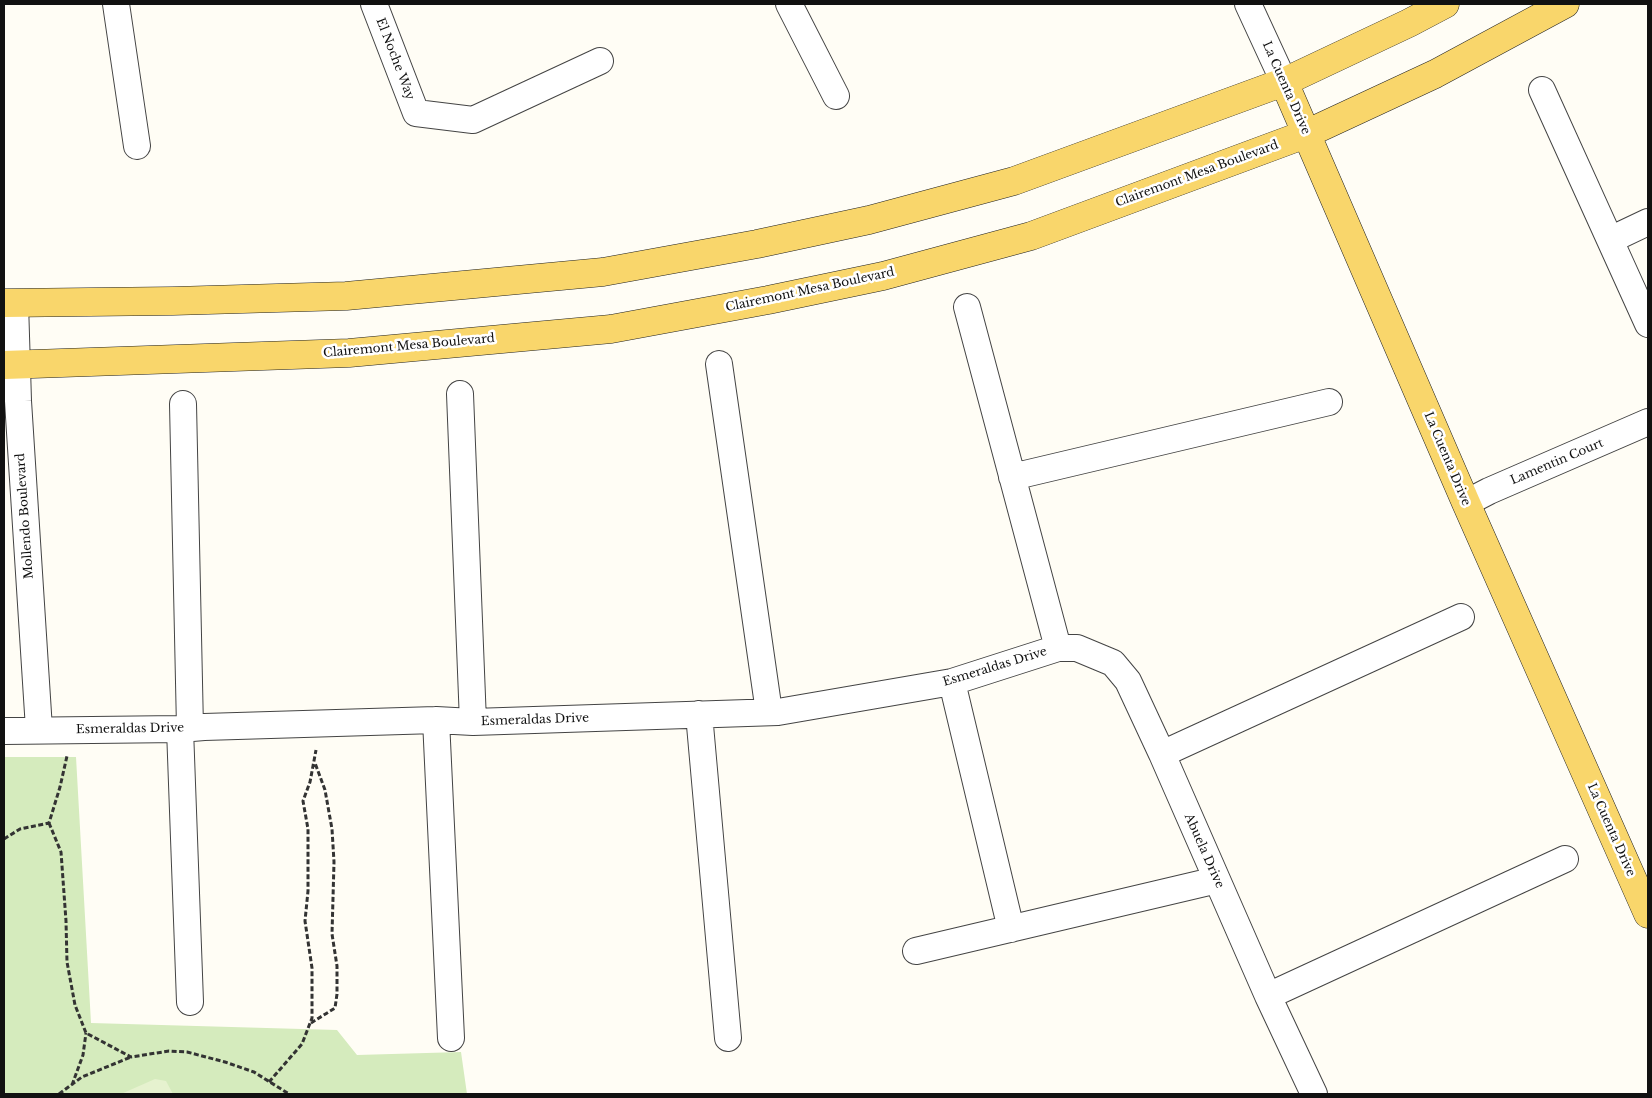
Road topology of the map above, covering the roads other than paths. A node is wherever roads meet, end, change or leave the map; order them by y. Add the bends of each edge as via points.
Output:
1 (116, 4) edge
2 (374, 4) edge
3 (789, 4) edge
4 (1248, 4) edge
5 (1445, 4) edge
6 (1565, 4) edge
7 (600, 61) dead end
8 (1284, 82) junction
9 (1542, 90) dead end
10 (836, 96) dead end
11 (1306, 134) junction
12 (137, 146) dead end
13 (1648, 222) edge
14 (1610, 240) junction
15 (9, 303) edge
16 (967, 306) dead end
17 (1648, 324) edge
18 (10, 364) edge
19 (719, 364) dead end
20 (460, 394) dead end
21 (1329, 402) dead end
22 (183, 404) dead end
23 (1648, 422) edge
24 (1012, 477) junction
25 (1466, 503) junction
26 (1461, 618) dead end
27 (1058, 648) junction
28 (952, 682) junction
29 (769, 712) junction
30 (699, 714) junction
31 (436, 720) junction
32 (473, 722) junction
33 (185, 728) junction
34 (39, 729) junction
35 (4, 731) edge
36 (1162, 754) junction
37 (1565, 859) dead end
38 (1217, 880) junction
39 (1648, 914) edge
40 (1011, 929) junction
41 (916, 951) dead end
42 (1268, 996) junction
43 (190, 1002) dead end
44 (451, 1038) dead end
45 (728, 1038) dead end
46 (1314, 1094) edge

1 - 12 street
2 - 7 street, El Noche Way via 416,114 473,120
3 - 10 street
4 - 8 street, La Cuenta Drive
5 - 8 main road
6 - 11 main road, Clairemont Mesa Boulevard via 1435,74
8 - 11 main road, La Cuenta Drive
8 - 15 main road via 1014,181 869,220 603,272 346,296
9 - 14 street
11 - 18 main road, Clairemont Mesa Boulevard via 1031,236 873,278 611,329 349,353
11 - 25 main road, La Cuenta Drive
13 - 14 street
14 - 17 street
15 - 18 street, Mollendo Boulevard
16 - 24 street
18 - 34 street, Mollendo Boulevard
19 - 29 street
20 - 32 street
21 - 24 street
22 - 33 street
23 - 25 street, Lamentin Court
24 - 27 street
25 - 39 main road, La Cuenta Drive
26 - 36 street
27 - 28 street, Esmeraldas Drive
27 - 36 street, Abuela Drive via 1077,648 1113,664 1128,681
28 - 29 street, Esmeraldas Drive
28 - 40 street
29 - 30 street, Esmeraldas Drive
30 - 32 street, Esmeraldas Drive
30 - 45 street
31 - 32 street, Esmeraldas Drive
31 - 33 street, Esmeraldas Drive
31 - 44 street
33 - 34 street, Esmeraldas Drive
33 - 43 street
34 - 35 street, Esmeraldas Drive
36 - 38 street, Abuela Drive
37 - 42 street
38 - 40 street
38 - 42 street, Abuela Drive
40 - 41 street
42 - 46 street, Abuela Drive

